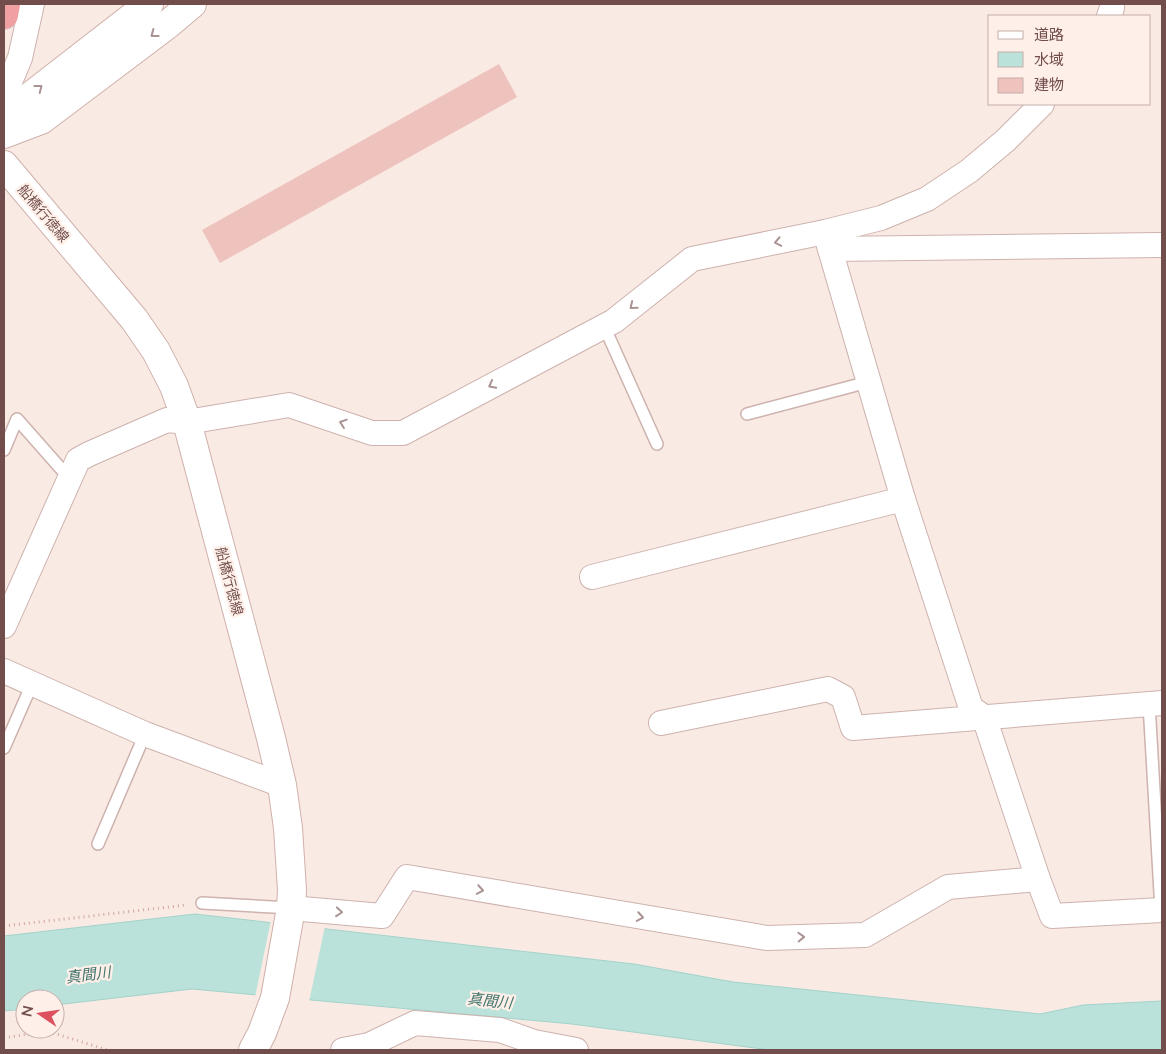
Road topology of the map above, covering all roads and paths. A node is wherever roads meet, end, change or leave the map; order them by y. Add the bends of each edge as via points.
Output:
1 (6, 4) edge
2 (32, 4) edge
3 (149, 4) edge
4 (192, 4) edge
5 (4, 15) edge
6 (4, 96) edge
7 (1041, 105) edge
8 (4, 121) edge
9 (4, 134) edge
10 (4, 165) edge
11 (828, 240) junction
12 (1162, 245) edge
13 (604, 326) junction
14 (868, 382) junction
15 (747, 414) dead end
16 (187, 422) junction
17 (657, 444) dead end
18 (4, 450) edge
19 (70, 479) junction
20 (903, 498) junction
21 (592, 577) dead end
22 (4, 626) edge
23 (4, 671) edge
24 (32, 684) junction
25 (1156, 704) edge
26 (984, 717) junction
27 (661, 723) dead end
28 (145, 734) junction
29 (4, 748) edge
30 (282, 785) junction
31 (98, 844) dead end
32 (1038, 879) junction
33 (202, 903) joint
34 (1162, 910) edge
35 (290, 912) junction
36 (4, 926) edge
37 (4, 1038) edge
38 (107, 1050) edge
39 (252, 1050) edge
40 (343, 1050) edge
41 (576, 1050) edge

1 - 5 highway
2 - 6 street via 20,58
8 -> 3 main road via 24,100
4 -> 9 main road via 41,120
7 - 11 street via 969,171 927,198
10 - 16 main road, 船橋行徳線 via 134,319 156,350
11 - 12 street
11 -> 13 street via 692,259
11 - 14 street
13 -> 16 street via 403,433 372,433 289,405
13 - 17 lane
14 - 15 lane
14 - 20 street
16 - 19 street via 167,420 89,454 78,460
16 - 30 main road, 船橋行徳線
18 - 19 lane via 17,419
19 - 22 street
20 - 21 street
20 - 26 street via 971,708
23 - 24 street
24 - 28 street
24 - 29 lane
25 - 26 street
25 - 34 lane
26 - 27 street via 853,728 843,697 828,689
26 - 32 street
28 - 30 street
28 - 31 lane
30 - 35 main road, 船橋行徳線 via 292,890
32 - 34 street via 1052,916
35 -> 32 street via 382,916 407,878 767,938 865,935 948,887
33 - 35 lane
33 - 36 path
35 - 39 main road, 船橋行徳線 via 275,998 262,1034
37 - 38 path via 47,1031
40 - 41 street via 369,1045 415,1023 500,1030 534,1042

